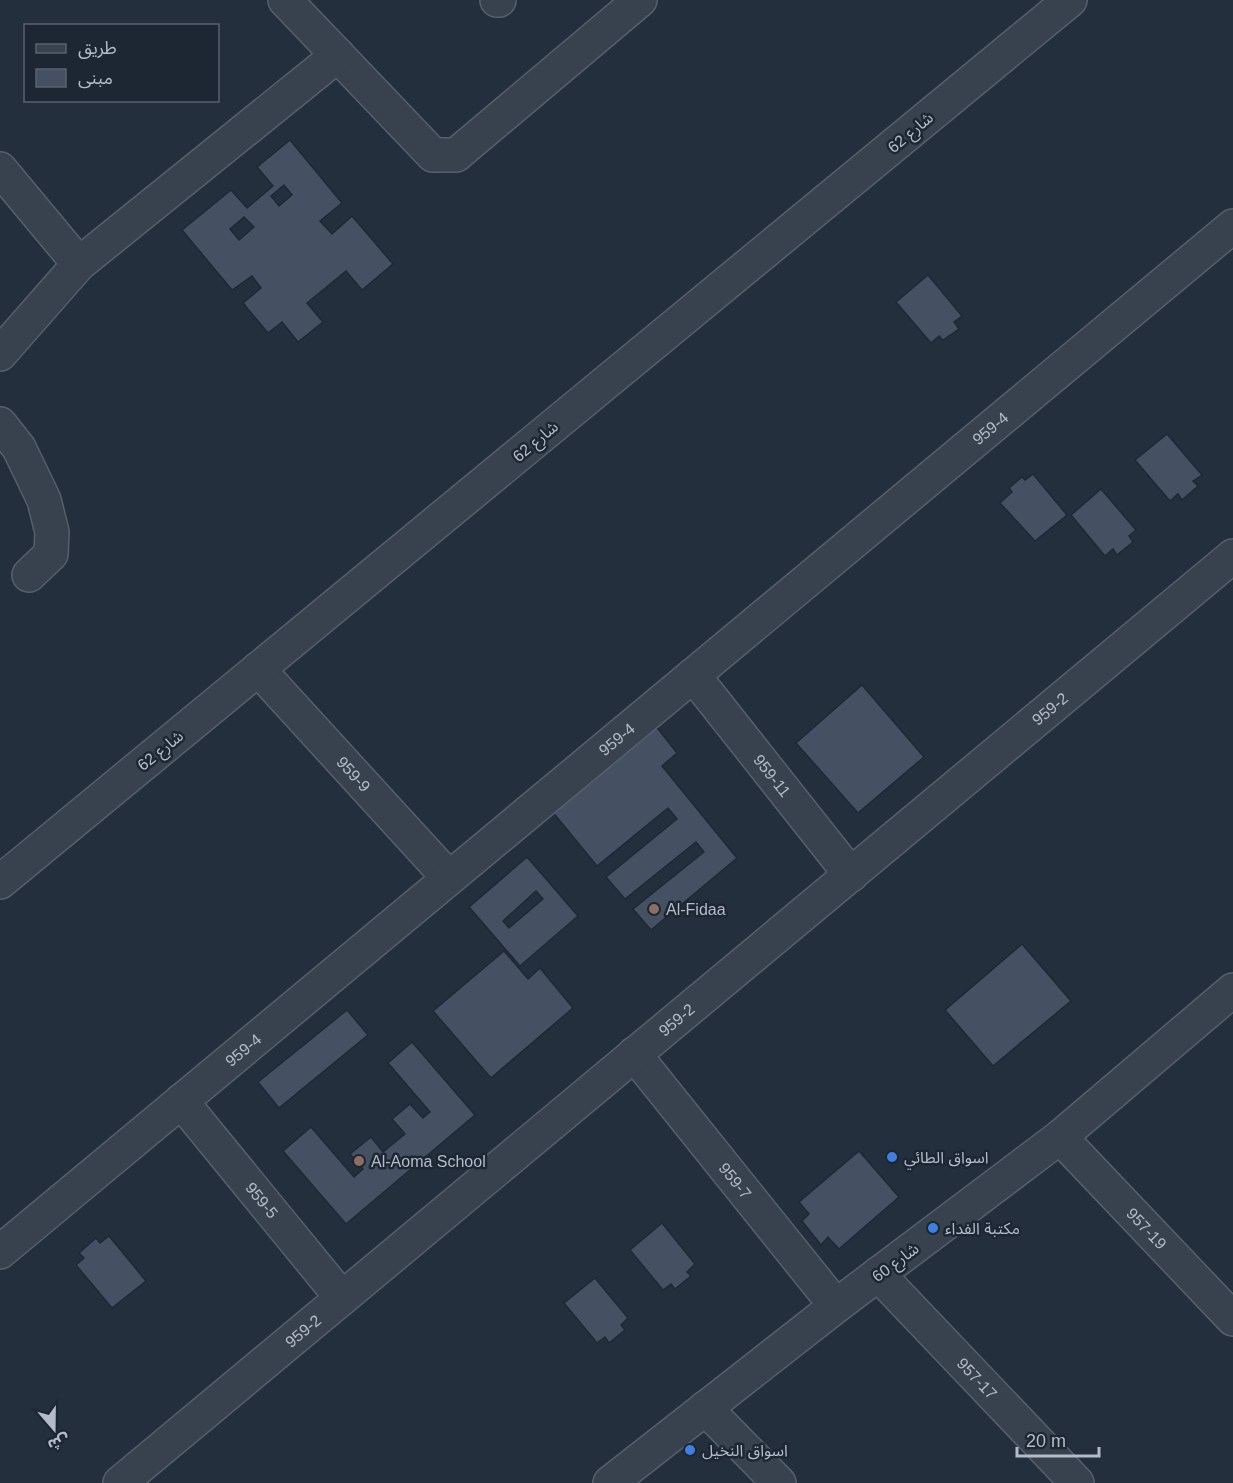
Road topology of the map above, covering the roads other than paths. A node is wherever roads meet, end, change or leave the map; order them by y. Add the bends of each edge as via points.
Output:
1 (285, 0) edge
2 (640, 0) edge
3 (1070, 0) edge
4 (338, 55) junction
5 (0, 169) edge
6 (1233, 226) edge
7 (79, 264) junction
8 (0, 354) edge
9 (0, 424) edge
10 (1233, 556) edge
11 (30, 575) dead end
12 (258, 669) junction
13 (693, 675) junction
14 (851, 874) junction
15 (449, 878) junction
16 (0, 882) edge
17 (1229, 1000) edge
18 (634, 1054) junction
19 (181, 1101) junction
20 (1060, 1137) junction
21 (0, 1252) edge
22 (878, 1274) junction
23 (342, 1298) junction
24 (836, 1306) junction
25 (1233, 1319) edge
26 (705, 1408) junction
27 (120, 1483) edge
28 (610, 1483) edge
29 (779, 1483) edge
30 (1077, 1483) edge

1 - 4 street
2 - 4 street via 456,155 433,155
3 - 12 street, شارع 62
4 - 7 street
5 - 7 street
6 - 13 street, 959-4
7 - 8 street
9 - 11 street via 19,448 44,500 52,532 51,554
10 - 14 street, 959-2
12 - 15 street, 959-9
12 - 16 street, شارع 62
13 - 14 street, 959-11
13 - 15 street, 959-4
14 - 18 street, 959-2
15 - 19 street, 959-4
17 - 20 street, شارع 60
18 - 23 street, 959-2
18 - 24 street, 959-7
19 - 21 street, 959-4
19 - 23 street, 959-5
20 - 22 street, شارع 60
20 - 25 street, 957-19
22 - 24 street, شارع 60
22 - 30 street, 957-17
23 - 27 street, 959-2
24 - 26 street, شارع 60
26 - 28 street, شارع 60
26 - 29 street

